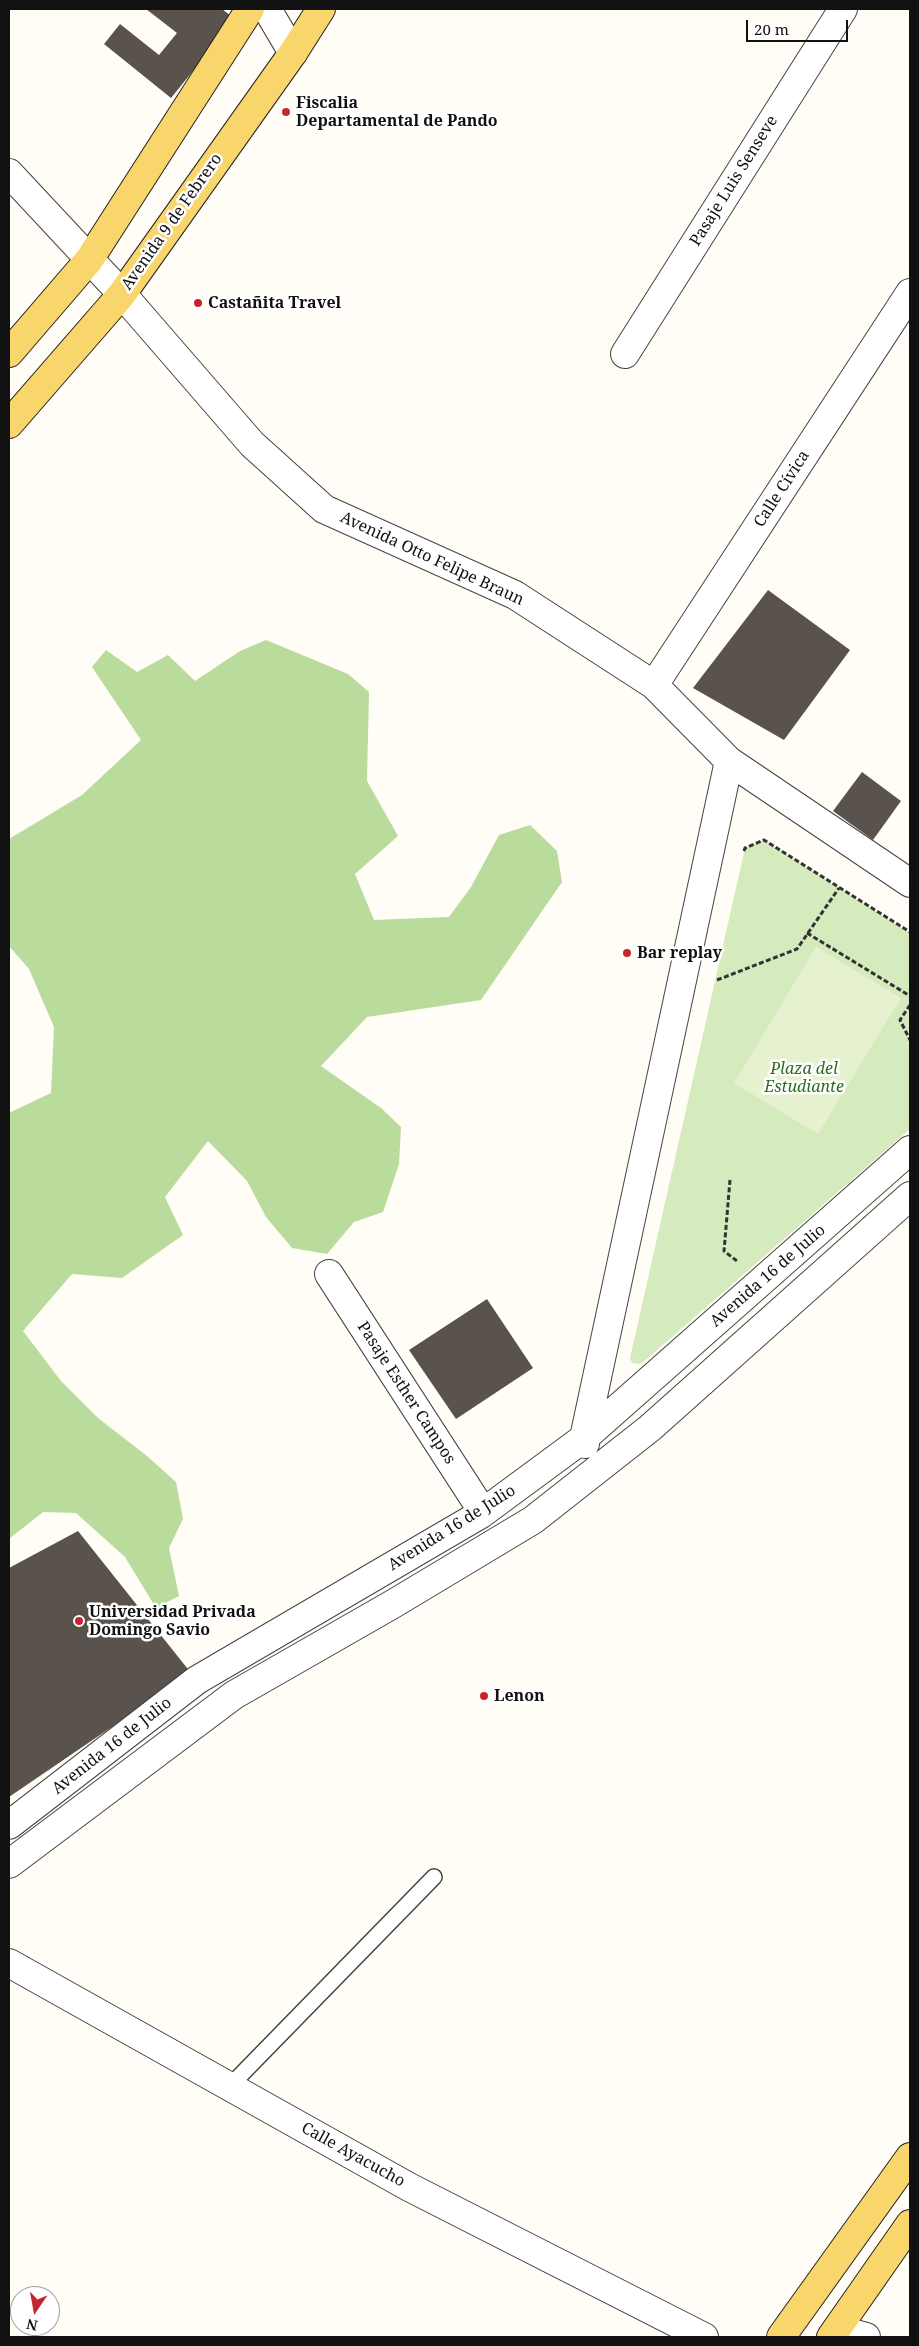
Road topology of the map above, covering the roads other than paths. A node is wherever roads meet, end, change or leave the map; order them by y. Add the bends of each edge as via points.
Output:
1 (250, 9) edge
2 (267, 9) edge
3 (321, 9) edge
4 (843, 9) edge
5 (292, 53) junction
6 (9, 173) edge
7 (89, 260) junction
8 (910, 293) edge
9 (122, 294) junction
10 (9, 354) edge
11 (625, 354) dead end
12 (9, 424) edge
13 (654, 686) junction
14 (729, 761) junction
15 (910, 883) edge
16 (910, 1150) edge
17 (910, 1197) edge
18 (329, 1274) dead end
19 (584, 1438) junction
20 (590, 1475) junction
21 (483, 1512) junction
22 (9, 1825) edge
23 (9, 1864) edge
24 (434, 1877) dead end
25 (9, 1963) edge
26 (230, 2086) junction
27 (910, 2157) edge
28 (910, 2224) edge
29 (834, 2333) edge
30 (704, 2337) edge
31 (782, 2337) edge
32 (866, 2337) edge

1 - 7 main road
2 - 5 street
3 - 5 main road, Avenida 9 de Febrero
4 - 11 street, Pasaje Luis Senseve
5 - 9 main road, Avenida 9 de Febrero
6 - 7 street, Avenida Otto Felipe Braun
7 - 9 street, Avenida Otto Felipe Braun
7 - 10 main road
8 - 13 street, Calle Cívica
9 - 12 main road, Avenida 9 de Febrero
9 - 13 street, Avenida Otto Felipe Braun via 252,444 324,509 515,595
13 - 14 street, Avenida Otto Felipe Braun
14 - 15 street, Avenida Otto Felipe Braun
14 - 19 street
16 - 19 street, Avenida 16 de Julio
17 - 20 street, Avenida 16 de Julio via 650,1428
18 - 21 street, Pasaje Esther Campos
19 - 20 street
19 - 21 street, Avenida 16 de Julio
20 - 23 street, Avenida 16 de Julio via 533,1520 234,1695
21 - 22 street, Avenida 16 de Julio via 197,1680
24 - 26 lane
25 - 26 street, Calle Ayacucho
26 - 30 street, Calle Ayacucho via 409,2186
27 - 31 main road
28 - 29 main road
29 - 32 street

